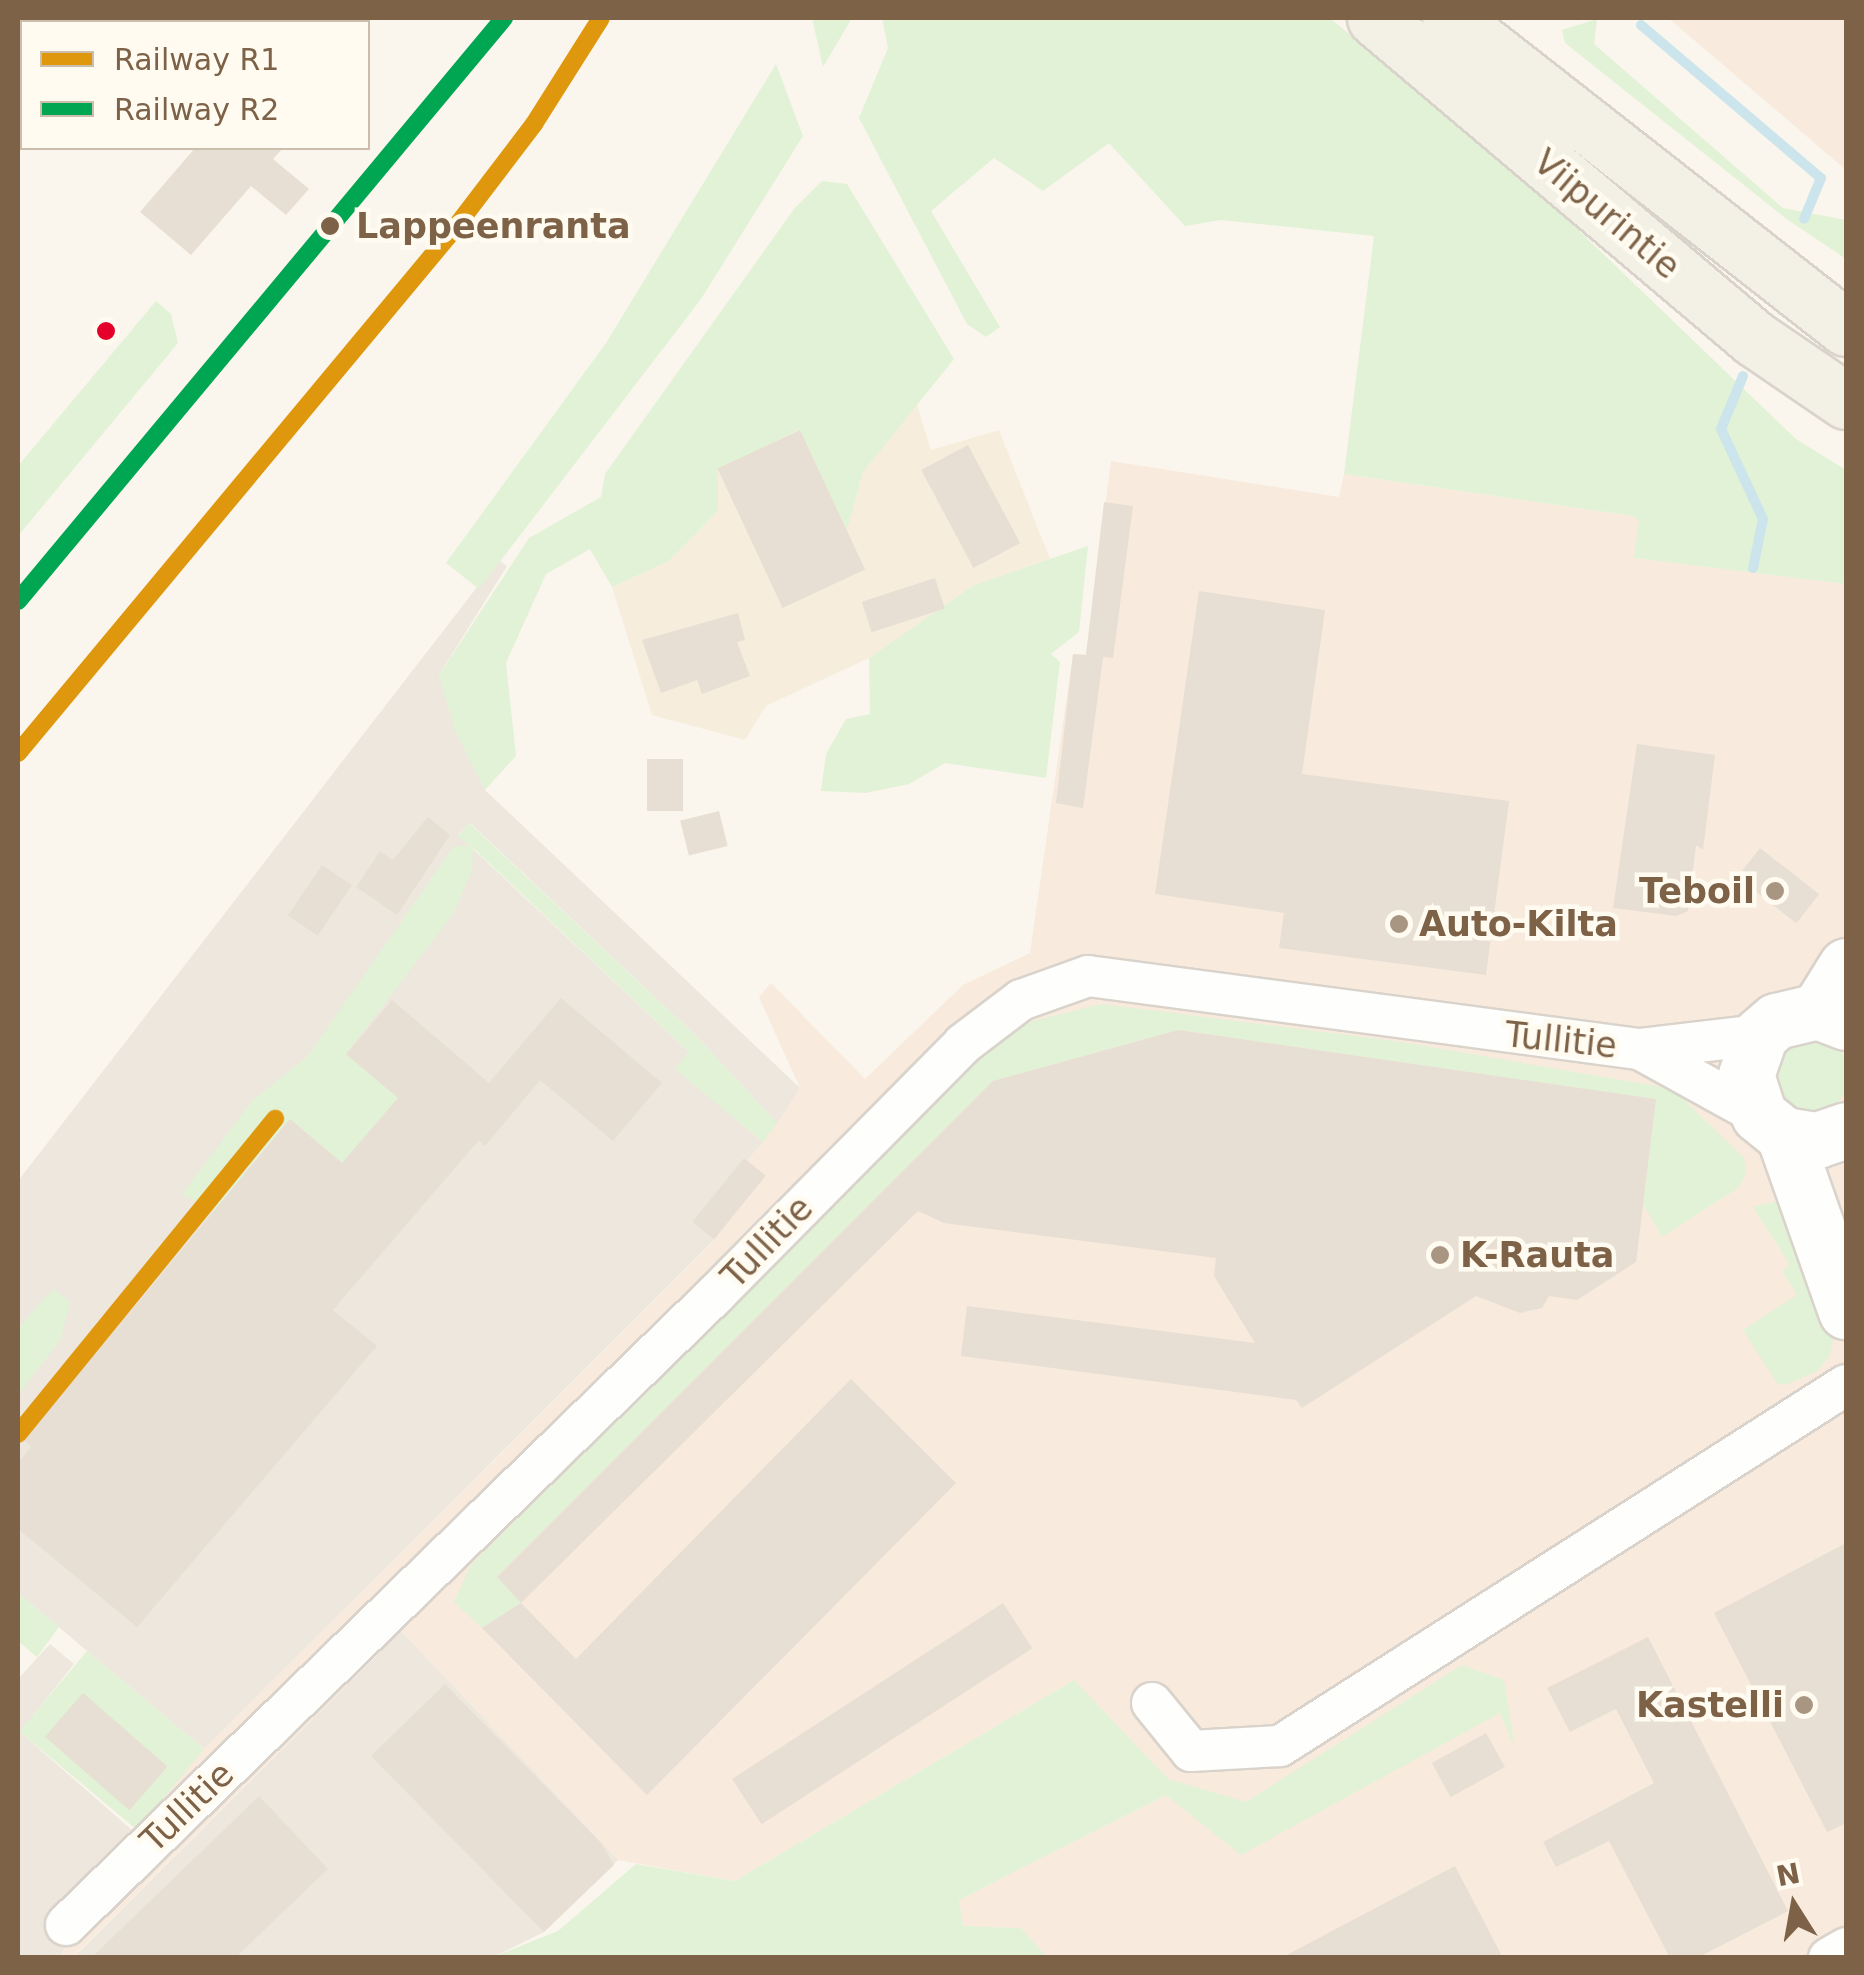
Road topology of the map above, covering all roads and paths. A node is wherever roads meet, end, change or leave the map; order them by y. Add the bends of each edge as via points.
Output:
1 (1375, 18) edge
2 (1450, 18) edge
3 (1846, 328) edge
4 (1754, 339) junction
5 (1846, 401) edge
6 (1846, 424) edge
7 (1837, 1000) edge
8 (1760, 1035) junction
9 (1639, 1049) junction
10 (1772, 1125) junction
11 (1846, 1130) edge
12 (1846, 1311) edge
13 (1846, 1385) edge
14 (1152, 1703) dead end
15 (66, 1925) dead end
16 (1846, 1948) edge
17 (1829, 1958) edge

1 - 4 main road, Viipurintie
2 - 3 main road, Viipurintie
4 - 5 main road, Viipurintie
4 - 6 main road
7 - 8 main road via 1796,1012
8 - 9 street, Tullitie
8 - 10 main road via 1746,1074
9 - 10 street, Tullitie
9 - 15 street, Tullitie via 1088,976 1021,1000 963,1044 717,1294
10 - 11 main road via 1818,1140
10 - 12 main road
13 - 14 street via 1280,1746 1191,1751
16 - 17 street

